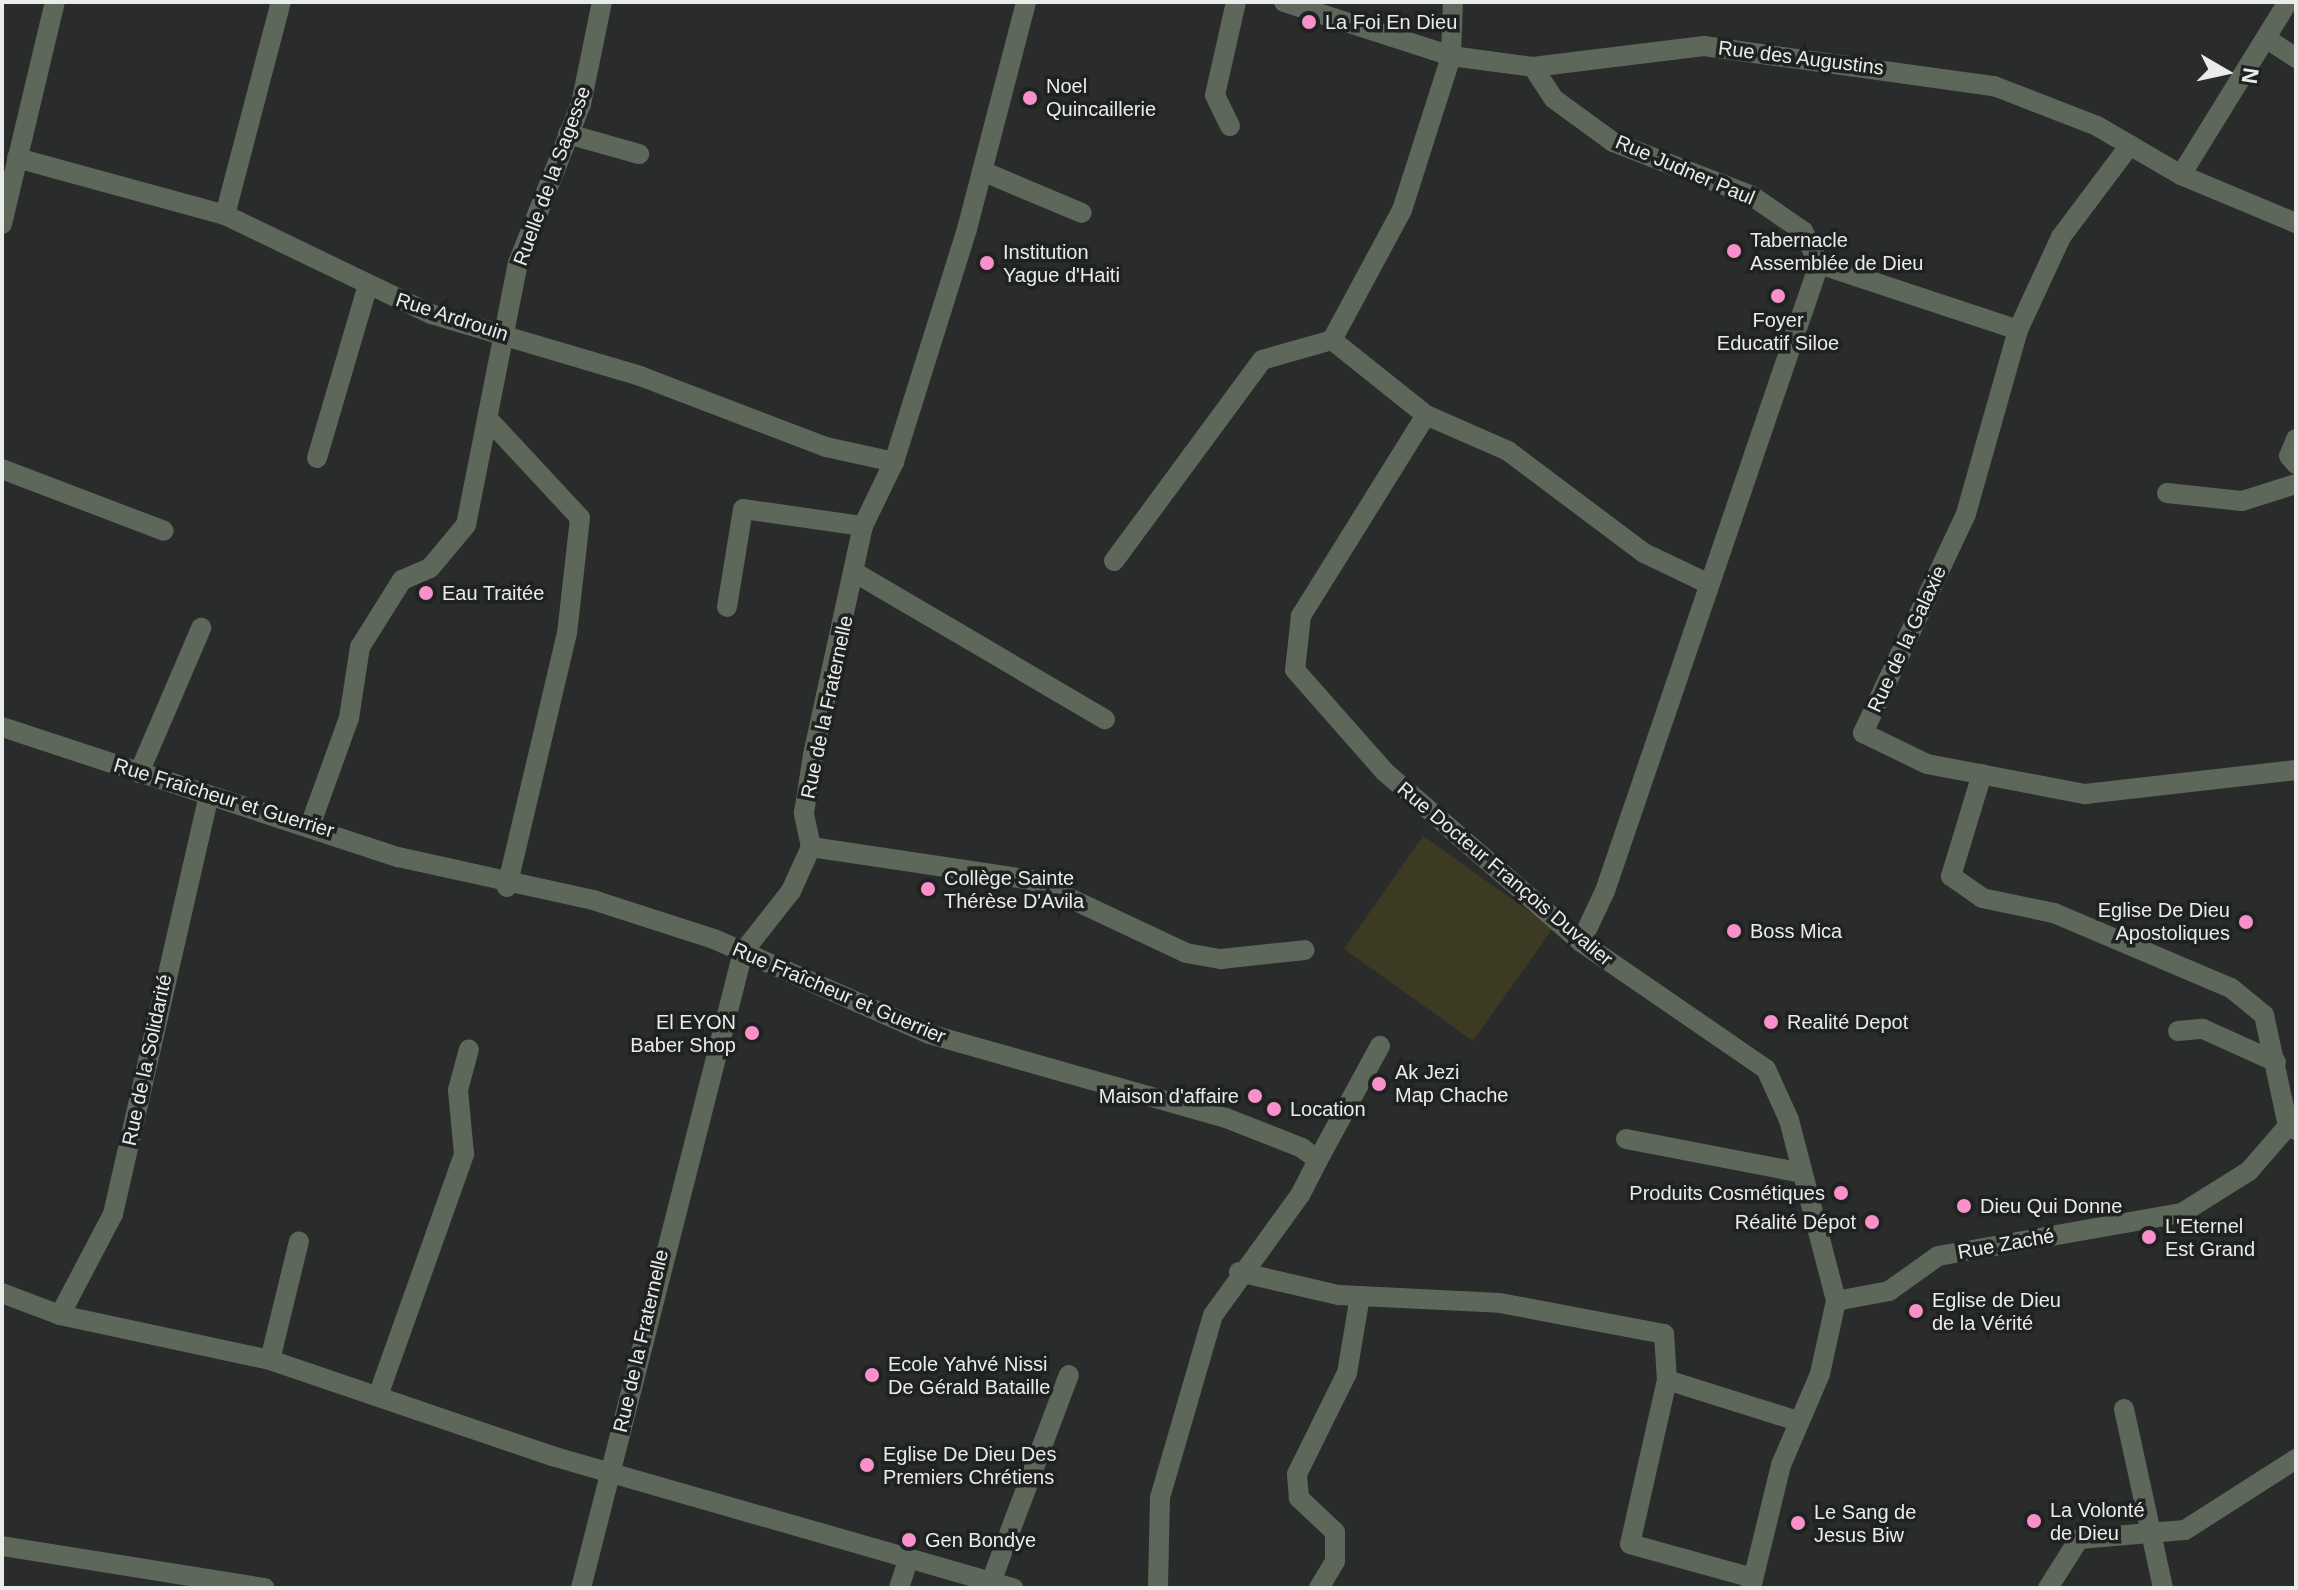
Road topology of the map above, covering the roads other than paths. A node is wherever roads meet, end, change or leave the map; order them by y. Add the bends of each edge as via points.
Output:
1 (55, 2) edge
2 (281, 2) edge
3 (602, 2) edge
4 (1026, 2) edge
5 (1236, 2) edge
6 (1284, 2) edge
7 (1453, 2) edge
8 (2288, 2) edge
9 (2267, 39) junction
10 (1451, 56) junction
11 (2296, 58) edge
12 (1533, 67) junction
13 (1230, 126) dead end
14 (568, 134) junction
15 (2130, 145) junction
16 (639, 154) dead end
17 (17, 158) junction
18 (982, 171) junction
19 (2181, 175) junction
20 (1082, 213) dead end
21 (225, 215) junction
22 (2296, 223) edge
23 (2, 224) edge
24 (1819, 264) junction
25 (367, 288) junction
26 (2018, 330) junction
27 (509, 336) junction
28 (1332, 340) junction
29 (1426, 415) junction
30 (490, 421) junction
31 (2296, 439) edge
32 (317, 458) dead end
33 (894, 462) junction
34 (2296, 464) edge
35 (2, 469) edge
36 (2296, 484) edge
37 (2167, 493) dead end
38 (863, 526) junction
39 (164, 531) dead end
40 (1114, 561) dead end
41 (854, 572) junction
42 (1707, 583) junction
43 (727, 607) dead end
44 (201, 628) dead end
45 (1105, 719) dead end
46 (2, 727) edge
47 (2296, 770) edge
48 (139, 773) junction
49 (1982, 774) junction
50 (209, 796) junction
51 (311, 823) junction
52 (811, 847) junction
53 (507, 887) junction
54 (1581, 942) junction
55 (1305, 950) dead end
56 (743, 952) junction
57 (2178, 1031) dead end
58 (1380, 1046) dead end
59 (469, 1049) dead end
60 (2276, 1062) junction
61 (2292, 1128) edge
62 (1626, 1139) dead end
63 (1318, 1160) junction
64 (1802, 1173) junction
65 (299, 1241) dead end
66 (1239, 1272) junction
67 (2, 1293) edge
68 (1360, 1296) junction
69 (1836, 1301) junction
70 (60, 1315) junction
71 (270, 1360) junction
72 (1069, 1375) dead end
73 (1667, 1380) junction
74 (378, 1396) junction
75 (2124, 1409) dead end
76 (1798, 1421) junction
77 (2296, 1459) edge
78 (612, 1471) junction
79 (2151, 1537) junction
80 (2, 1546) edge
81 (909, 1558) junction
82 (991, 1582) junction
83 (1752, 1583) edge
84 (265, 1588) edge
85 (581, 1588) edge
86 (899, 1588) edge
87 (1013, 1588) edge
88 (1158, 1588) edge
89 (1319, 1588) edge
90 (2048, 1588) edge
91 (2163, 1588) edge

1 - 17 street
2 - 21 street
3 - 14 street, Ruelle de la Sagesse
4 - 18 street, Rue de la Fraternelle
5 - 13 street via 1215,95
6 - 10 street, Rue des Augustins
7 - 10 street
8 - 9 street
9 - 11 street
9 - 19 street
10 - 12 street, Rue des Augustins
10 - 28 street via 1402,210
12 - 15 street, Rue des Augustins via 1704,46 1856,63 1994,86
12 - 24 street, Rue Judner Paul via 1554,99 1613,142 1752,196 1803,231
14 - 16 street
14 - 27 street, Ruelle de la Sagesse via 518,263
15 - 19 street, Rue des Augustins
15 - 26 street, Rue de la Galaxie via 2061,237
17 - 21 street, Rue Ardrouin
17 - 23 street
18 - 20 street
18 - 33 street, Rue de la Fraternelle
19 - 22 street, Rue des Augustins
21 - 25 street, Rue Ardrouin
24 - 26 street
24 - 42 street
25 - 27 street, Rue Ardrouin
25 - 32 street
26 - 49 street, Rue de la Galaxie via 1966,514 1863,733 1927,764
27 - 30 street, Ruelle de la Sagesse
27 - 33 street, Rue Ardrouin via 826,447
28 - 29 street
28 - 40 street via 1262,360
29 - 42 street via 1508,451 1644,553
29 - 54 street, Rue Docteur François Duvalier via 1301,616 1295,670 1385,772
30 - 51 street, Ruelle de la Sagesse via 466,525 430,568 402,580 360,647 349,718
30 - 53 street via 580,518 567,633 530,816
31 - 34 street via 2289,456
33 - 38 street, Rue de la Fraternelle
35 - 39 street
36 - 37 street via 2242,501
38 - 41 street, Rue de la Fraternelle
38 - 43 street via 743,509
41 - 45 street
41 - 52 street, Rue de la Fraternelle via 813,755 804,813
42 - 54 street via 1638,796
44 - 48 street
46 - 48 street, Rue Fraîcheur et Guerrier
47 - 49 street, Rue de la Galaxie via 2085,794
48 - 50 street, Rue Fraîcheur et Guerrier
49 - 60 street via 1951,876 1982,898 2054,913 2231,988 2264,1015
50 - 51 street, Rue Fraîcheur et Guerrier
50 - 70 street, Rue de la Solidarité via 113,1214
51 - 53 street, Rue Fraîcheur et Guerrier
52 - 55 street via 1031,880 1186,953 1221,959
52 - 56 street, Rue de la Fraternelle via 791,891
53 - 56 street, Rue Fraîcheur et Guerrier via 593,900
54 - 64 street, Rue Docteur François Duvalier via 1766,1069
56 - 63 street, Rue Fraîcheur et Guerrier via 929,1034 1226,1118
56 - 78 street, Rue de la Fraternelle via 655,1275
57 - 60 street via 2203,1029
58 - 63 street
59 - 74 street via 458,1090 464,1154
60 - 61 street
61 - 69 street, Rue Zaché via 2249,1171 2182,1213 1938,1256 1889,1291
62 - 64 street
63 - 66 street via 1272,1235
64 - 69 street, Rue Docteur François Duvalier
65 - 71 street
66 - 68 street
66 - 88 street via 1213,1315 1160,1498
67 - 70 street
68 - 73 street via 1500,1303 1664,1334
68 - 89 street via 1347,1373 1297,1474 1299,1498 1335,1532 1335,1561
69 - 76 street, Rue Docteur François Duvalier via 1820,1374
70 - 71 street
71 - 74 street
72 - 82 street
73 - 76 street
73 - 83 street via 1630,1544
74 - 78 street
75 - 79 street
76 - 83 street, Rue Docteur François Duvalier
77 - 79 street via 2185,1530
78 - 81 street
78 - 85 street, Rue de la Fraternelle
79 - 90 street via 2079,1539
79 - 91 street
80 - 84 street
81 - 82 street
81 - 86 street
82 - 87 street

